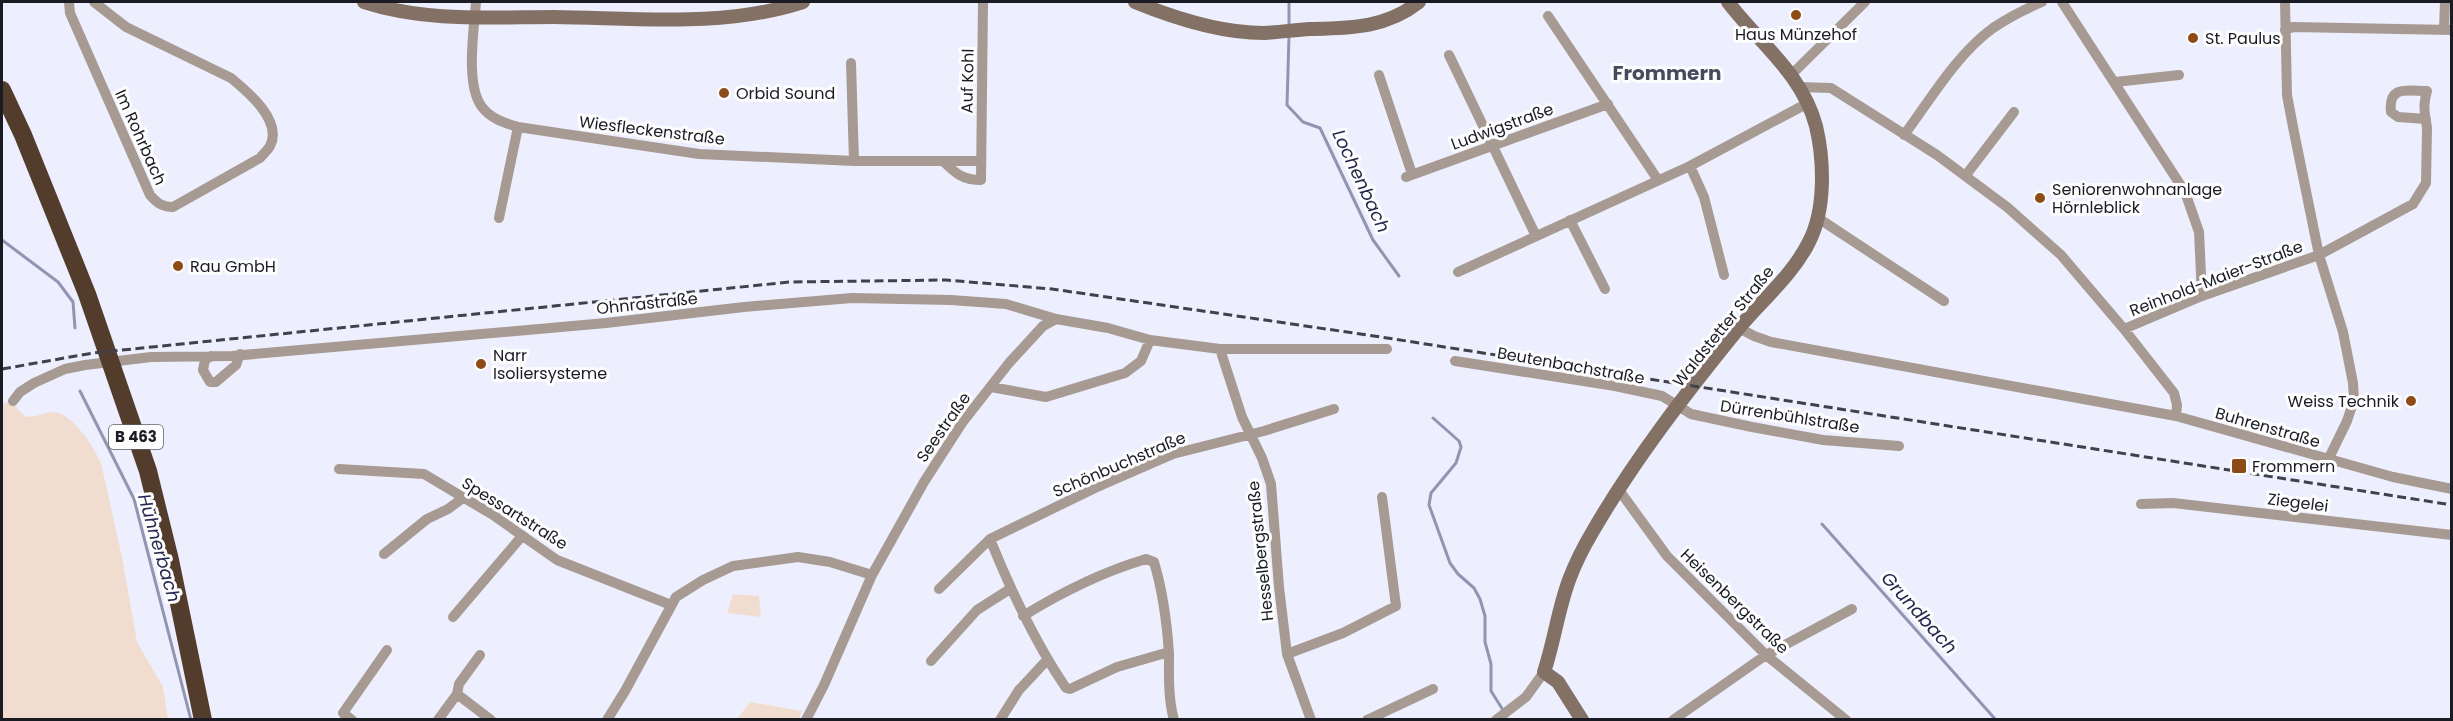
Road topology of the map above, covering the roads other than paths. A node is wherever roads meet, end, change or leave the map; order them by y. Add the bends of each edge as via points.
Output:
1 (69, 2) edge
2 (94, 2) edge
3 (364, 2) edge
4 (476, 2) edge
5 (803, 2) edge
6 (983, 2) edge
7 (1135, 2) edge
8 (1419, 2) edge
9 (1728, 2) edge
10 (1865, 2) edge
11 (2042, 2) edge
12 (2062, 2) edge
13 (2285, 2) edge
14 (2445, 2) edge
15 (1404, 5) edge
16 (1548, 16) dead end
17 (475, 18) junction
18 (2284, 30) junction
19 (2448, 30) edge
20 (1449, 55) dead end
21 (851, 63) dead end
22 (1792, 74) junction
23 (1379, 75) dead end
24 (2179, 75) dead end
25 (2115, 82) junction
26 (1799, 87) junction
27 (2, 90) edge
28 (1808, 103) junction
29 (1608, 104) junction
30 (2, 112) edge
31 (2014, 112) dead end
32 (2426, 119) dead end
33 (519, 127) junction
34 (1904, 135) junction
35 (1491, 146) junction
36 (854, 161) junction
37 (943, 161) junction
38 (981, 161) junction
39 (34, 165) junction
40 (1690, 166) junction
41 (1966, 175) junction
42 (1658, 180) junction
43 (499, 218) dead end
44 (1818, 218) junction
45 (1570, 220) junction
46 (1536, 236) junction
47 (2319, 255) junction
48 (1458, 272) dead end
49 (1724, 275) dead end
50 (1605, 289) dead end
51 (2202, 296) junction
52 (1944, 301) dead end
53 (1056, 319) junction
54 (1739, 328) junction
55 (2124, 328) junction
56 (1150, 340) junction
57 (1220, 349) junction
58 (1387, 350) dead end
59 (240, 354) junction
60 (211, 356) junction
61 (1455, 361) dead end
62 (991, 387) junction
63 (14, 402) dead end
64 (1679, 406) junction
65 (1334, 409) dead end
66 (2176, 416) junction
67 (1250, 433) junction
68 (1899, 446) dead end
69 (2328, 460) junction
70 (339, 469) dead end
71 (2451, 489) edge
72 (1619, 490) junction
73 (1382, 497) dead end
74 (463, 498) junction
75 (2141, 504) dead end
76 (2451, 535) edge
77 (522, 536) junction
78 (990, 539) junction
79 (384, 554) dead end
80 (872, 575) junction
81 (939, 589) dead end
82 (1010, 589) junction
83 (671, 605) junction
84 (1852, 609) dead end
85 (453, 616) dead end
86 (1023, 616) junction
87 (387, 650) dead end
88 (1168, 652) junction
89 (1287, 654) junction
90 (1766, 654) junction
91 (480, 655) dead end
92 (1047, 660) junction
93 (932, 661) dead end
94 (1544, 672) junction
95 (1433, 689) dead end
96 (457, 694) junction
97 (1497, 719) edge
98 (203, 720) edge
99 (352, 720) edge
100 (438, 720) edge
101 (491, 720) edge
102 (607, 720) edge
103 (806, 720) edge
104 (1000, 720) edge
105 (1174, 720) edge
106 (1311, 720) edge
107 (1367, 720) edge
108 (1582, 720) edge
109 (1673, 720) edge
110 (1846, 720) edge

1 - 2 street, Im Rohrbach via 70,13 150,195 157,203 173,207 260,158 270,146 269,121 243,88 231,78 126,27
3 - 17 street via 420,14
4 - 17 street, Wiesfleckenstraße
5 - 17 street via 720,18
6 - 38 street, Auf Kohl
7 - 15 street via 1199,23 1244,31 1358,28 1381,23
8 - 15 street
9 - 22 street, Waldstetter Straße
10 - 22 street
11 - 34 street via 1992,29 1974,45
12 - 25 street
13 - 18 street, Buhrenstraße
14 - 19 street
16 - 29 street
17 - 33 street, Wiesfleckenstraße via 472,79 482,107 498,121
18 - 19 street
18 - 47 street, Buhrenstraße via 2288,95
20 - 35 street
21 - 36 street
22 - 26 street, Waldstetter Straße
23 - 35 street, Ludwigstraße via 1409,176
24 - 25 street
25 - 51 street via 2185,192 2199,232
26 - 28 street, Waldstetter Straße
26 - 34 street via 1831,88
27 - 39 highway, B 463
28 - 40 street
28 - 44 street, Waldstetter Straße via 1819,145
29 - 35 street, Ludwigstraße
29 - 42 street
30 - 39 highway, B 463 via 22,153
31 - 41 street
32 - 47 street, Reinhold-Maier-Straße via 2426,183 2413,204
33 - 36 street, Wiesfleckenstraße via 699,154
33 - 43 street
34 - 41 street
35 - 46 street
36 - 37 street, Wiesfleckenstraße
37 - 38 street, Wiesfleckenstraße
37 - 38 street via 968,180 981,180
39 - 98 highway, B 463 via 87,294 148,471
40 - 42 street
40 - 49 street via 1704,197
41 - 55 street via 2061,255
42 - 45 street
44 - 52 street
44 - 54 street, Waldstetter Straße via 1797,262
45 - 46 street
45 - 50 street
46 - 48 street
47 - 51 street, Reinhold-Maier-Straße
47 - 69 street, Buhrenstraße via 2343,332 2354,391 2347,421
51 - 55 street, Reinhold-Maier-Straße
53 - 56 street
53 - 59 street, Ohnrastraße via 1006,304 852,298
53 - 62 street, Seestraße via 1043,326
54 - 64 street, Waldstetter Straße
54 - 66 street, Buhrenstraße via 1771,342
55 - 66 street via 2174,393
56 - 57 street
56 - 62 street via 1141,361 1125,374 1046,397
57 - 58 street
57 - 67 street, Hesselbergstraße
59 - 60 street, Ohnrastraße
59 - 60 street via 236,365 216,382 210,382 204,370 205,360
60 - 63 street, Ohnrastraße via 129,359 65,369 20,392
61 - 64 street, Beutenbachstraße via 1615,386 1662,396
62 - 80 street, Seestraße via 924,482
64 - 68 street, Dürrenbühlstraße via 1691,414 1823,440
64 - 72 street, Waldstetter Straße
65 - 67 street, Schönbuchstraße
66 - 69 street, Buhrenstraße
67 - 78 street, Schönbuchstraße via 1173,454
67 - 89 street, Hesselbergstraße via 1271,484
69 - 71 street
70 - 74 street, Spessartstraße via 424,474
72 - 90 street, Heisenbergstraße via 1667,556
72 - 94 street, Waldstetter Straße via 1592,532 1570,578
73 - 89 street via 1396,606 1343,633
74 - 77 street, Spessartstraße
74 - 79 street via 427,519
75 - 76 street, Ziegelei via 2173,503
77 - 83 street, Spessartstraße via 557,560
77 - 85 street
78 - 81 street, Schönbuchstraße
78 - 82 street
80 - 83 street via 798,557 752,563 733,566 703,580 676,597
80 - 103 street, Seestraße
82 - 86 street
82 - 93 street via 977,610
83 - 102 street
84 - 90 street
86 - 88 street via 1092,578 1146,559 1154,562 1162,591
86 - 92 street
87 - 99 street via 344,713
88 - 92 street via 1117,667 1070,689
88 - 105 street
89 - 106 street, Hesselbergstraße
90 - 109 street
90 - 110 street, Heisenbergstraße
91 - 96 street via 459,684
92 - 104 street via 1019,690
94 - 97 street via 1526,697
94 - 108 street via 1558,682
95 - 107 street
96 - 100 street
96 - 101 street

